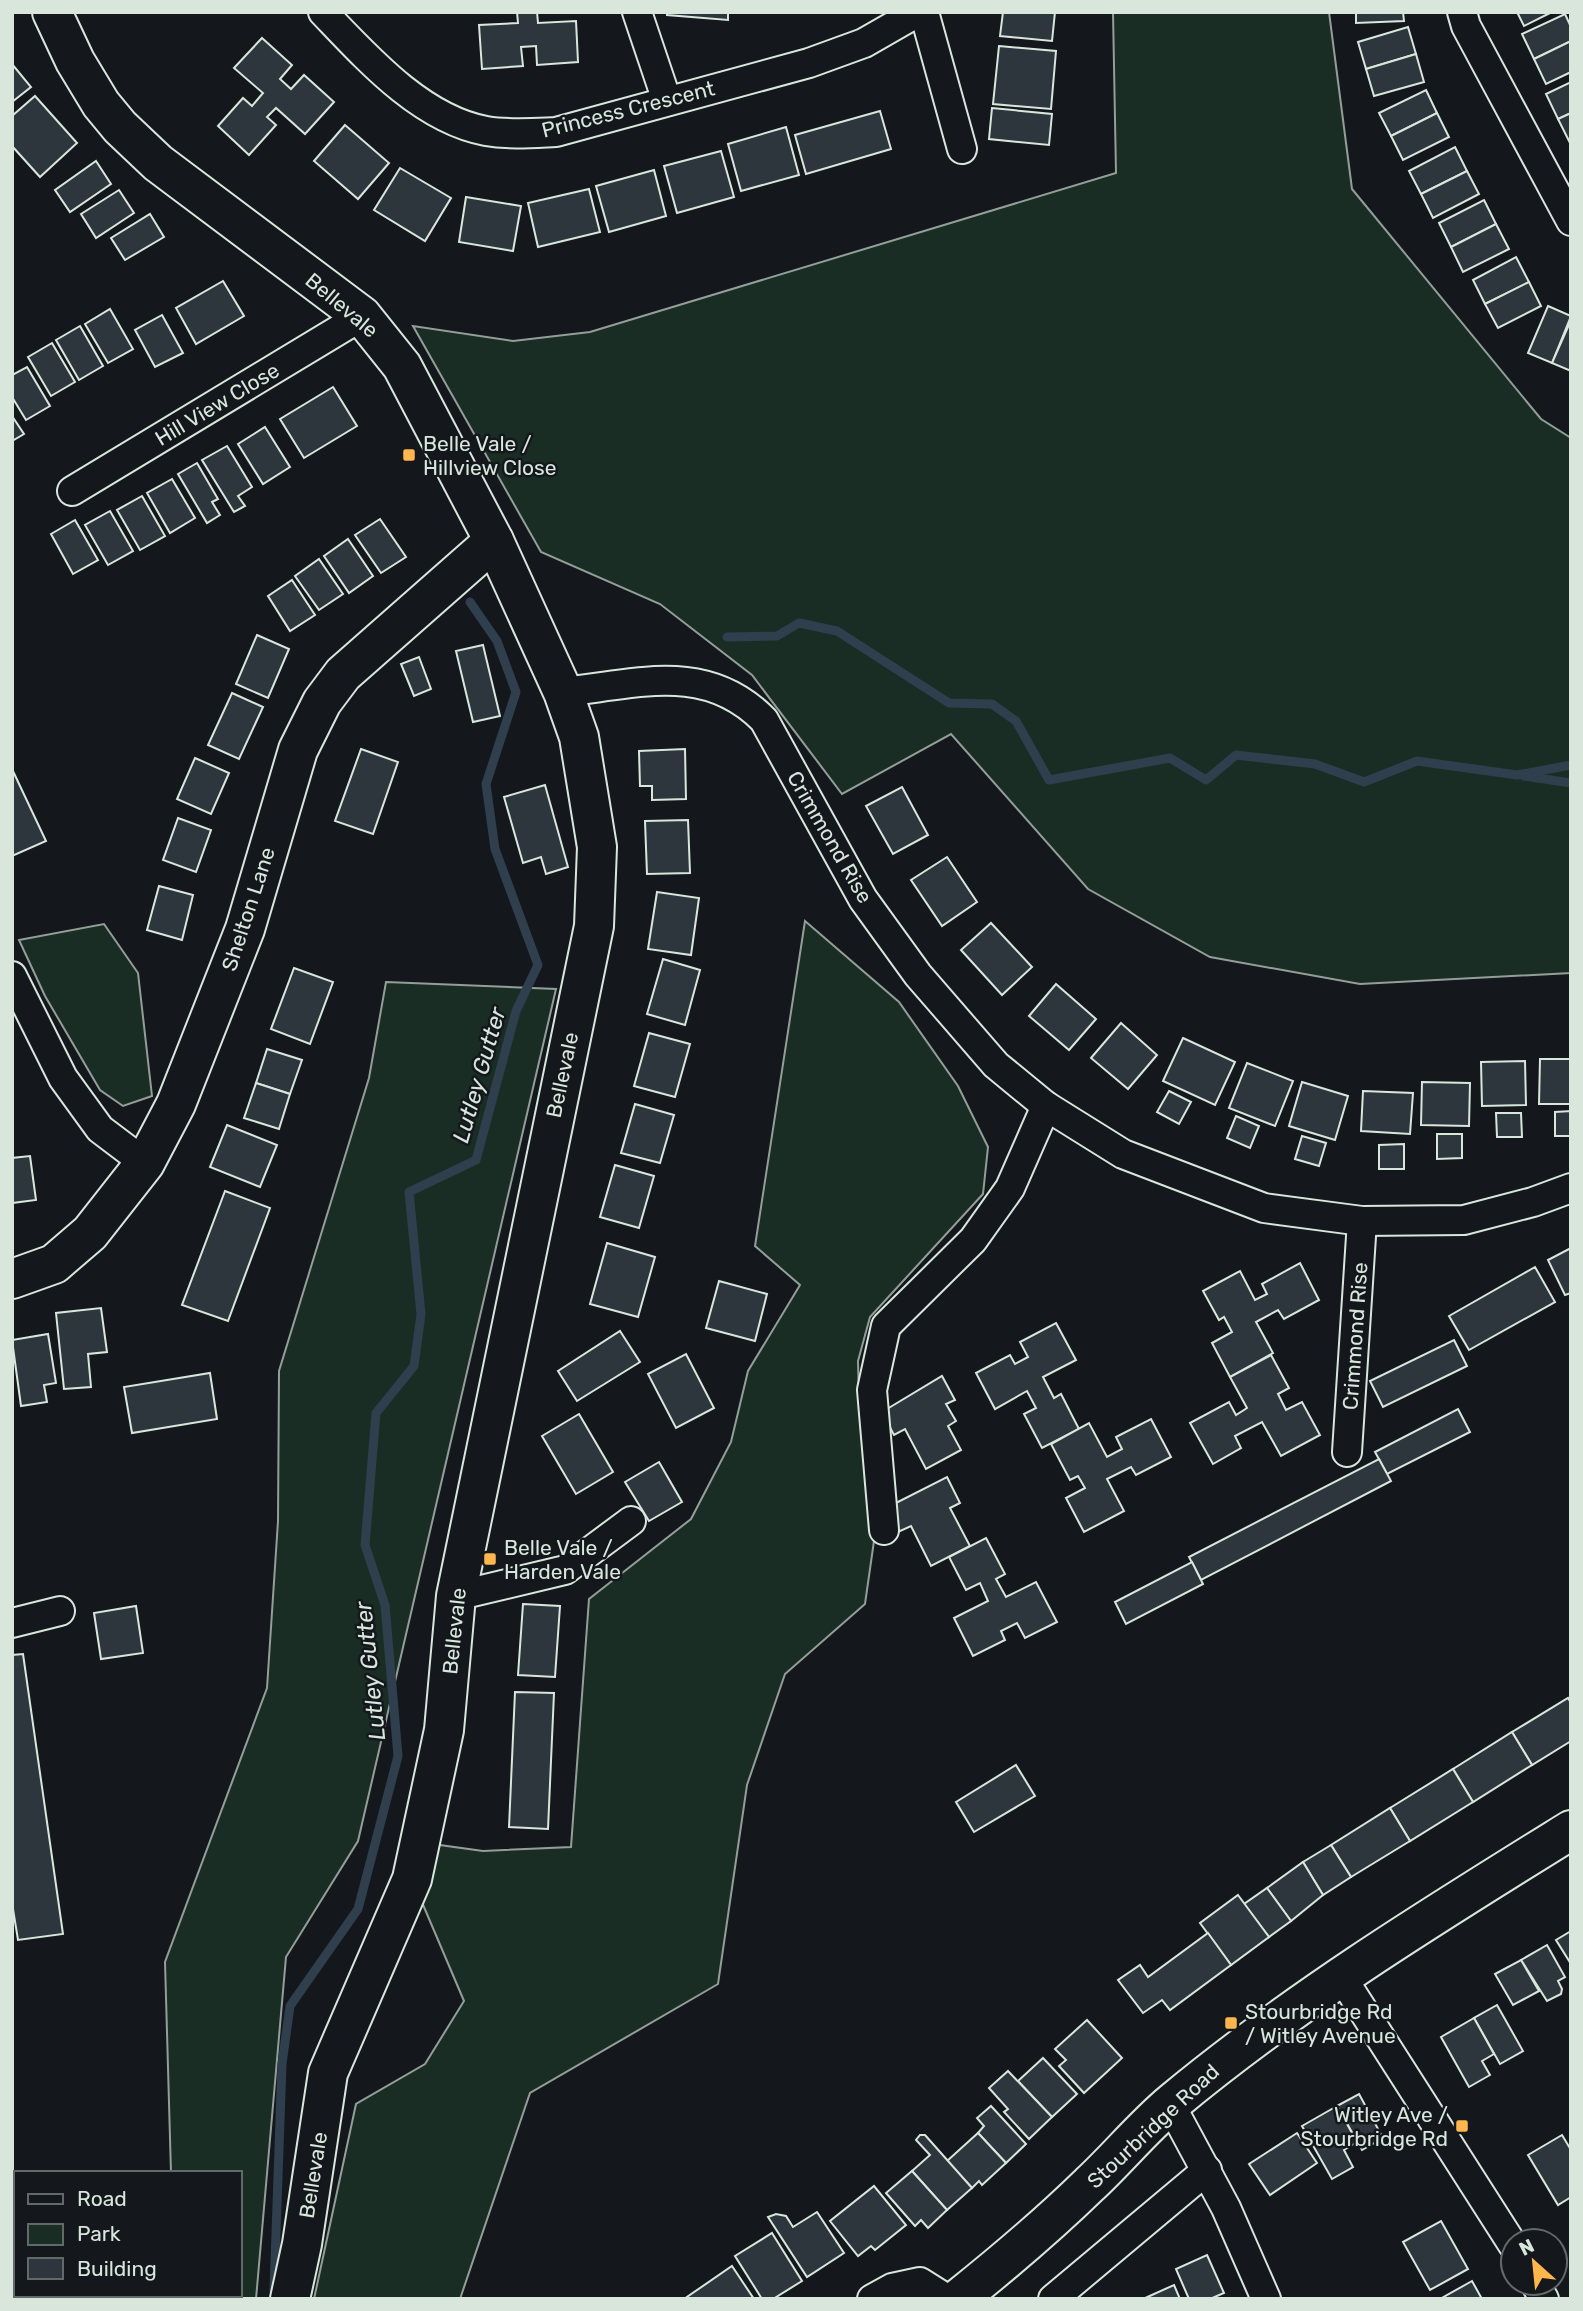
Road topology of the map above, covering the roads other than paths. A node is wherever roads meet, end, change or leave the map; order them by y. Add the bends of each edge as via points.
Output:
1 (52, 12) edge
2 (323, 12) edge
3 (637, 12) edge
4 (918, 12) edge
5 (924, 12) edge
6 (1462, 12) edge
7 (667, 101) junction
8 (962, 149) dead end
9 (1571, 221) edge
10 (362, 316) junction
11 (72, 491) dead end
12 (494, 541) junction
13 (564, 692) junction
14 (12, 976) edge
15 (1046, 1106) junction
16 (145, 1163) junction
17 (1571, 1188) edge
18 (1362, 1221) junction
19 (12, 1279) edge
20 (1347, 1452) dead end
21 (631, 1521) dead end
22 (884, 1530) dead end
23 (456, 1596) junction
24 (60, 1611) dead end
25 (12, 1623) edge
26 (1571, 1830) edge
27 (1340, 1976) junction
28 (1170, 2104) junction
29 (1207, 2170) junction
30 (1501, 2227) edge
31 (290, 2299) edge
32 (872, 2299) edge
33 (947, 2299) edge
34 (958, 2299) edge
35 (1053, 2299) edge
36 (1266, 2299) edge

1 - 10 main road, Bellevale via 75,61 120,127 158,163
2 - 7 street, Princess Crescent via 364,54 433,110 484,131 556,132
3 - 7 street
4 - 7 street, Princess Crescent via 864,43 820,59
5 - 8 street
6 - 9 street via 1465,26
10 - 11 street, Hill View Close
10 - 12 main road, Bellevale via 402,366
12 - 13 main road, Bellevale
12 - 16 main road, Shelton Lane via 343,674 322,702 298,751 245,929 176,1104
13 - 15 street, Crimmond Rise via 676,680 717,686 746,701 764,720 863,899 918,975 996,1065
13 - 23 main road, Bellevale via 579,737 597,847 594,926
14 - 16 street via 63,1078 100,1129
15 - 18 street, Crimmond Rise via 1123,1154 1217,1192 1264,1208
15 - 22 street via 1010,1188 973,1240 886,1326 872,1390
16 - 19 main road, Shelton Lane via 90,1233 54,1264
17 - 18 street, Crimmond Rise via 1464,1220
18 - 20 street, Crimmond Rise
21 - 23 street via 565,1570
23 - 31 main road, Bellevale via 444,1730 412,1879 328,2073
24 - 25 street
26 - 27 main road, Stourbridge Road
27 - 28 main road, Stourbridge Road
27 - 30 street
28 - 29 street
28 - 34 main road, Stourbridge Road via 1090,2185
29 - 35 street
29 - 36 street
32 - 33 street via 892,2288 920,2282

